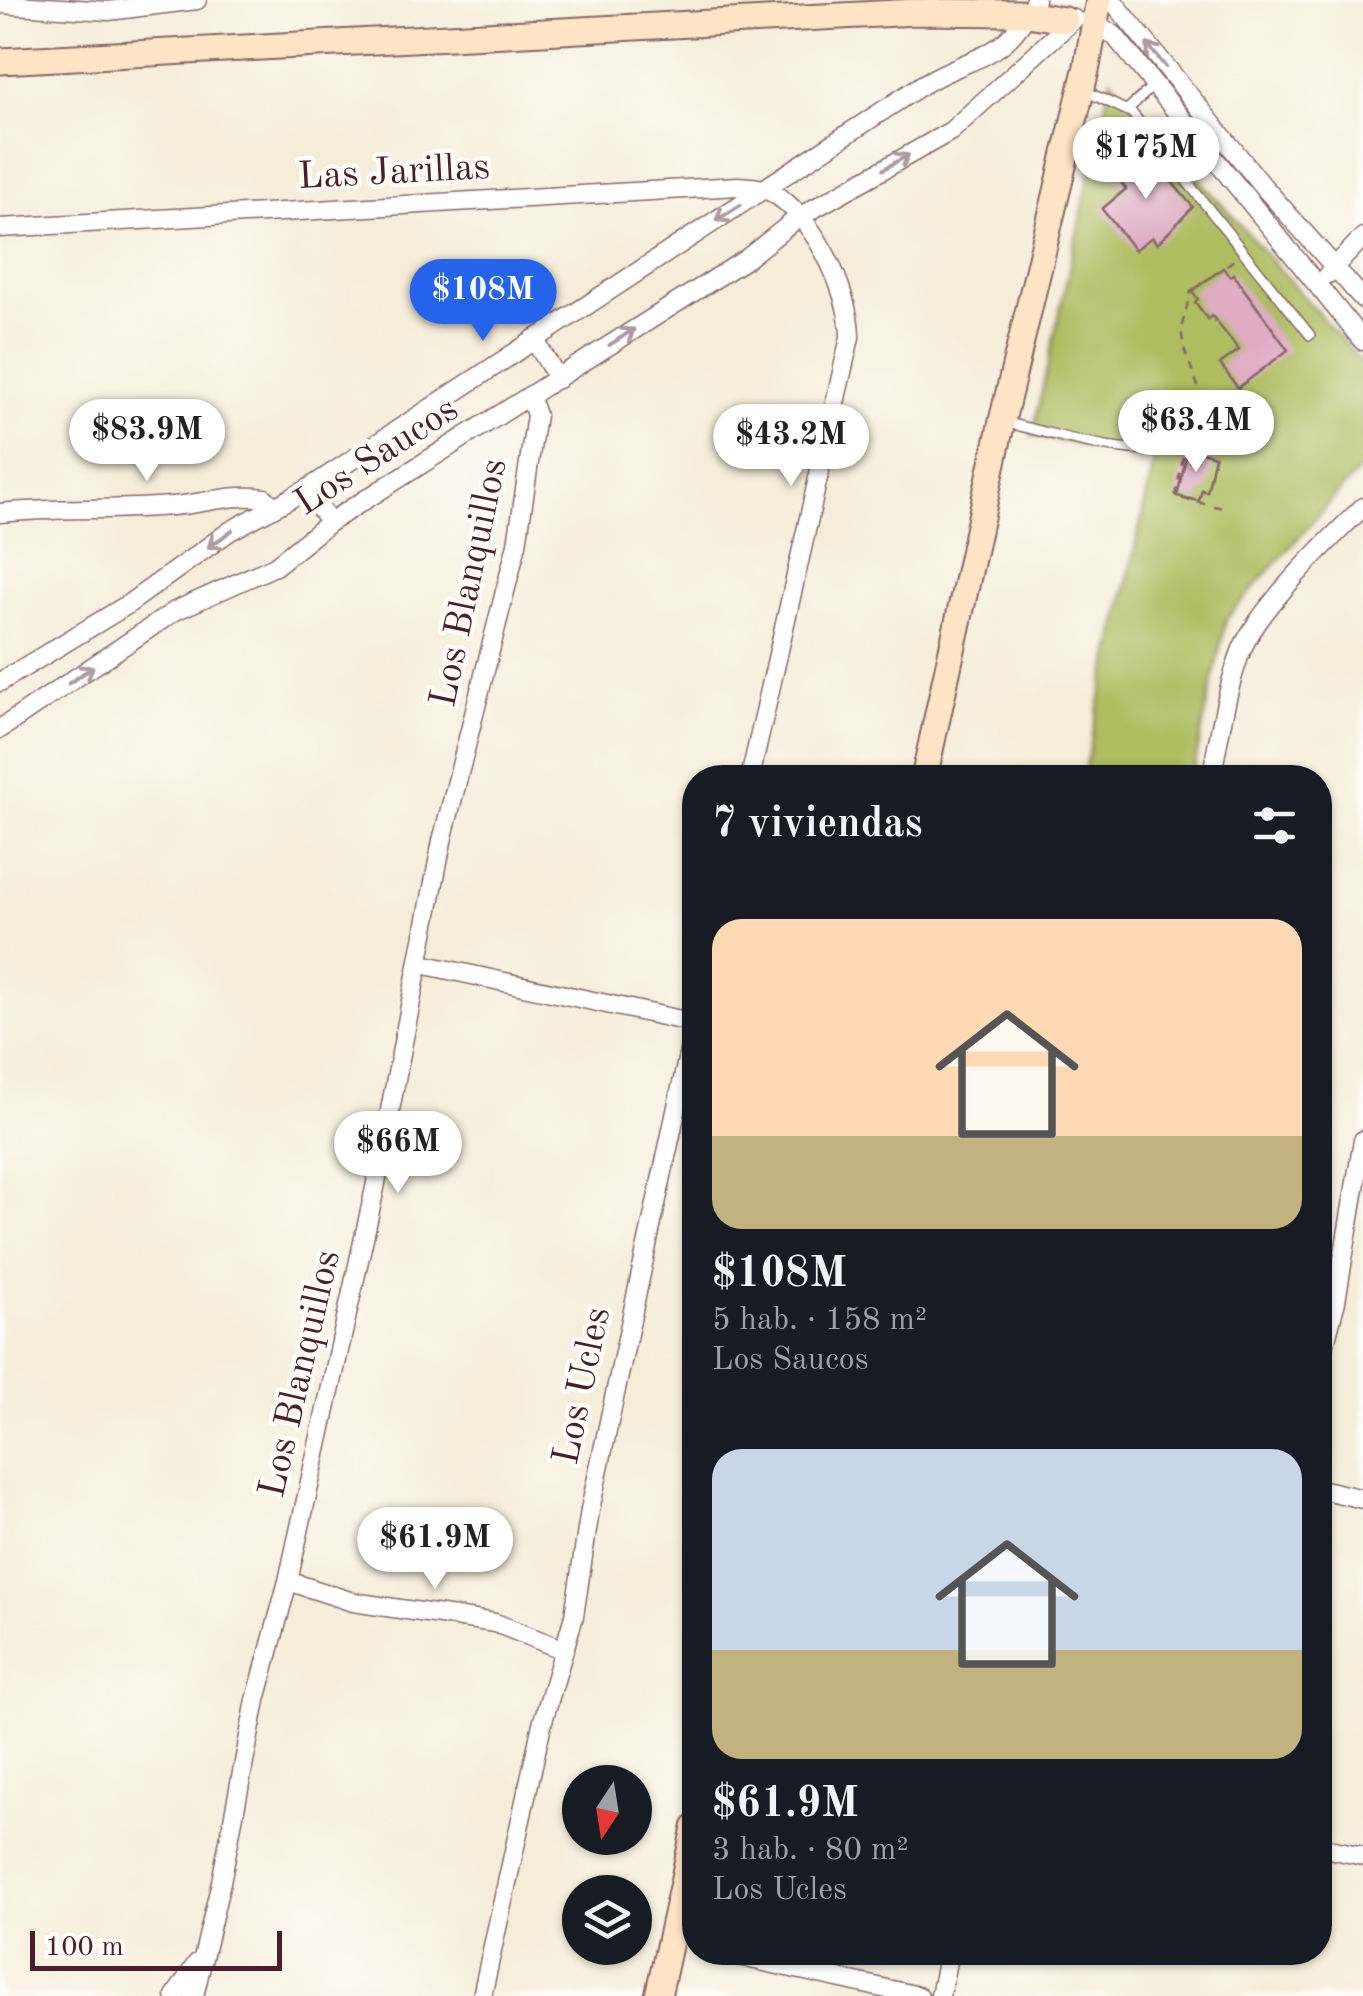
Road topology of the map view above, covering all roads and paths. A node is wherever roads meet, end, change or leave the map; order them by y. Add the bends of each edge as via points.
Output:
1 (197, 0) edge
2 (967, 0) edge
3 (0, 4) edge
4 (1072, 11) edge
5 (916, 12) junction
6 (0, 60) edge
7 (1082, 82) junction
8 (1154, 85) junction
9 (1127, 110) junction
10 (1262, 185) junction
11 (766, 189) junction
12 (1246, 199) junction
13 (793, 210) junction
14 (0, 228) edge
15 (1363, 237) edge
16 (1245, 253) junction
17 (1335, 266) junction
18 (1319, 287) junction
19 (1363, 299) edge
20 (1310, 336) dead end
21 (534, 339) junction
22 (1363, 341) edge
23 (558, 379) junction
24 (530, 398) junction
25 (1002, 422) junction
26 (1184, 445) junction
27 (306, 490) junction
28 (274, 507) junction
29 (1363, 507) edge
30 (1227, 509) dead end
31 (0, 514) edge
32 (330, 522) junction
33 (0, 682) edge
34 (0, 729) edge
35 (753, 765) edge
36 (927, 765) edge
37 (1214, 765) edge
38 (421, 964) junction
39 (682, 1020) edge
40 (682, 1083) edge
41 (1363, 1140) edge
42 (1332, 1316) edge
43 (1332, 1493) edge
44 (1363, 1499) edge
45 (288, 1581) junction
46 (564, 1650) junction
47 (1332, 1850) edge
48 (1363, 1856) edge
49 (682, 1887) edge
50 (204, 1954) junction
51 (774, 1965) edge
52 (947, 1965) edge
53 (175, 1996) edge
54 (194, 1996) edge
55 (482, 1996) edge
56 (658, 1996) edge
57 (919, 1996) edge
58 (940, 1996) edge

1 - 3 street via 108,11
2 - 5 main road
4 - 5 main road
4 - 7 main road
4 - 8 street via 1114,35
10 -> 4 street
4 - 11 street, Los Saucos via 938,75
13 -> 4 street, Los Saucos via 951,131 1009,81
5 - 6 main road
7 - 9 lane
7 - 25 main road
8 - 9 lane
8 - 12 street
9 - 16 lane
10 - 12 street
10 - 17 street
11 - 13 street
11 - 14 street, Las Jarillas
11 -> 21 street, Los Saucos
12 - 18 street
23 -> 13 street, Los Saucos via 746,259
13 - 35 street via 837,273 850,337
15 - 17 street
16 - 20 lane
16 - 26 path via 1191,291 1181,329 1202,397
17 - 18 street
17 - 19 street
18 - 22 street
21 - 23 street
21 - 27 street, Los Saucos
23 - 24 street, Los Saucos
24 - 32 street, Los Saucos
24 - 38 street, Los Blanquillos via 536,415 516,544 442,841
25 - 26 lane via 1125,448
25 - 36 main road
26 - 30 path via 1175,496
27 - 28 street, Los Saucos
27 - 32 street
28 - 31 street via 266,498 236,497
28 -> 33 street, Los Saucos
29 - 37 street via 1250,633
34 -> 32 street, Los Saucos via 175,611 275,566
38 - 39 street
38 - 45 street, Los Blanquillos
40 - 46 street, Los Ucles
41 - 42 street
43 - 44 street
45 - 46 street via 385,1609 495,1624
45 - 50 street, Los Blanquillos via 256,1700
46 - 55 street, Los Ucles
47 - 48 street
49 - 56 main road
50 - 53 street, Los Blanquillos
50 - 54 street, Los Blanquillos
51 - 57 street
52 - 58 street

